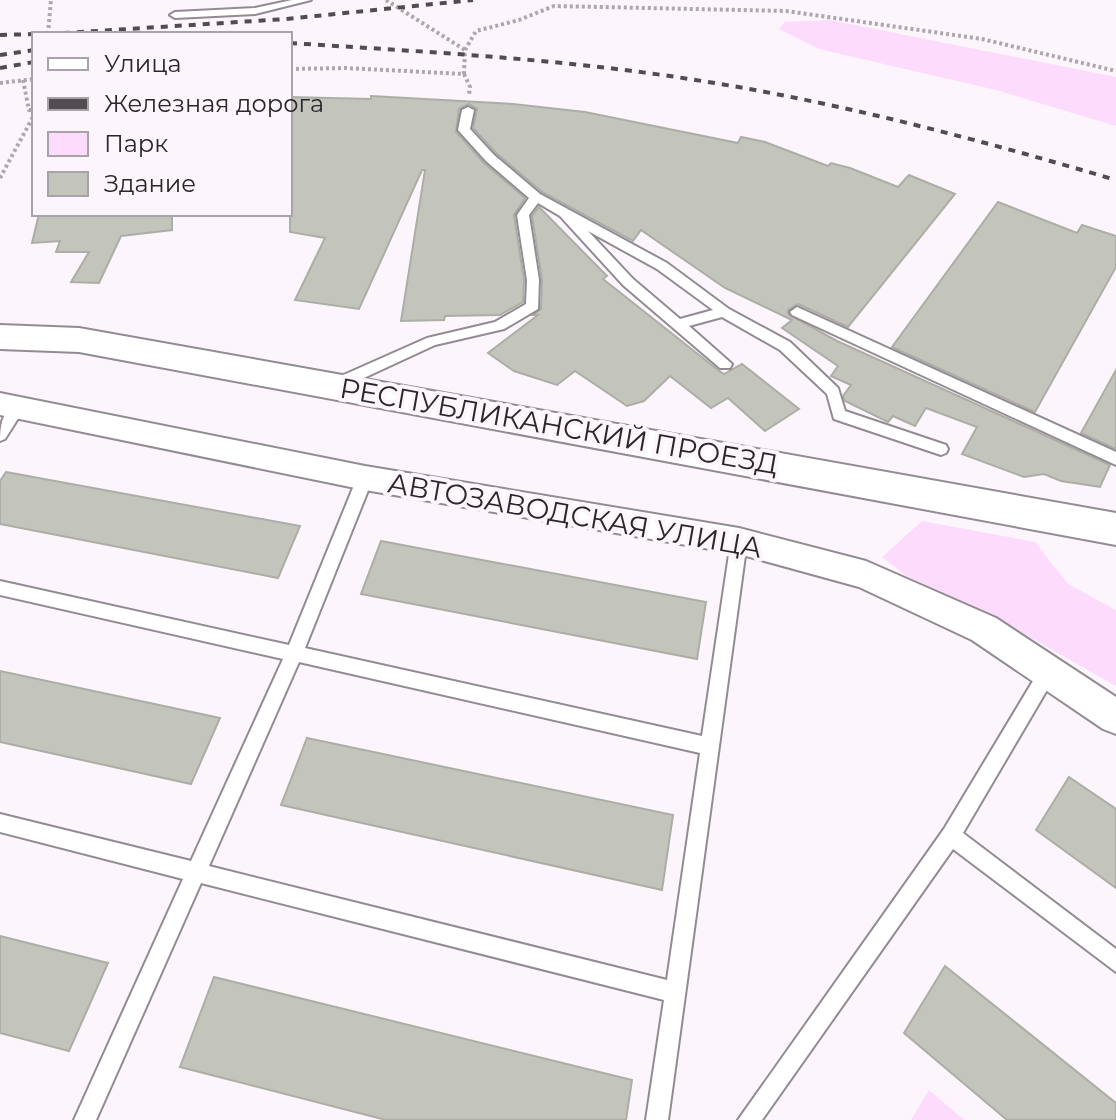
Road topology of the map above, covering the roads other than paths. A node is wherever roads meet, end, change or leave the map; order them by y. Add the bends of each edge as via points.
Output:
1 (306, 0) edge
2 (175, 15) dead end
3 (468, 110) dead end
4 (536, 197) junction
5 (564, 213) junction
6 (724, 312) junction
7 (797, 312) dead end
8 (678, 324) junction
9 (0, 337) edge
10 (725, 364) dead end
11 (335, 385) junction
12 (6, 416) edge
13 (941, 449) dead end
14 (1116, 459) edge
15 (365, 478) junction
16 (1116, 529) edge
17 (739, 541) junction
18 (0, 588) edge
19 (294, 654) junction
20 (1048, 672) junction
21 (1116, 717) edge
22 (708, 746) junction
23 (0, 823) edge
24 (951, 836) junction
25 (196, 872) junction
26 (1116, 962) edge
27 (674, 992) junction
28 (85, 1120) edge
29 (657, 1120) edge
30 (749, 1120) edge

1 - 2 lane via 255,11
3 - 4 lane via 464,130
4 - 5 lane
4 - 11 lane via 523,215 533,306 499,326 432,341
5 - 6 lane via 662,266
5 - 8 lane via 628,282
6 - 8 lane
6 - 13 lane via 785,346 833,392 839,415
7 - 14 lane
8 - 10 lane
9 - 11 street, РЕСПУБЛИКАНСКИЙ ПРОЕЗД via 79,340
11 - 16 street, РЕСПУБЛИКАНСКИЙ ПРОЕЗД
12 - 15 street, АВТОЗАВОДСКАЯ УЛИЦА
15 - 17 street, АВТОЗАВОДСКАЯ УЛИЦА
15 - 19 lane
17 - 20 street, АВТОЗАВОДСКАЯ УЛИЦА via 866,575 984,629
17 - 22 lane
18 - 19 lane
19 - 22 lane
19 - 25 lane
20 - 21 street, АВТОЗАВОДСКАЯ УЛИЦА
20 - 24 lane
22 - 27 lane
23 - 25 lane
24 - 26 lane
24 - 30 lane
25 - 27 lane
25 - 28 lane
27 - 29 lane

